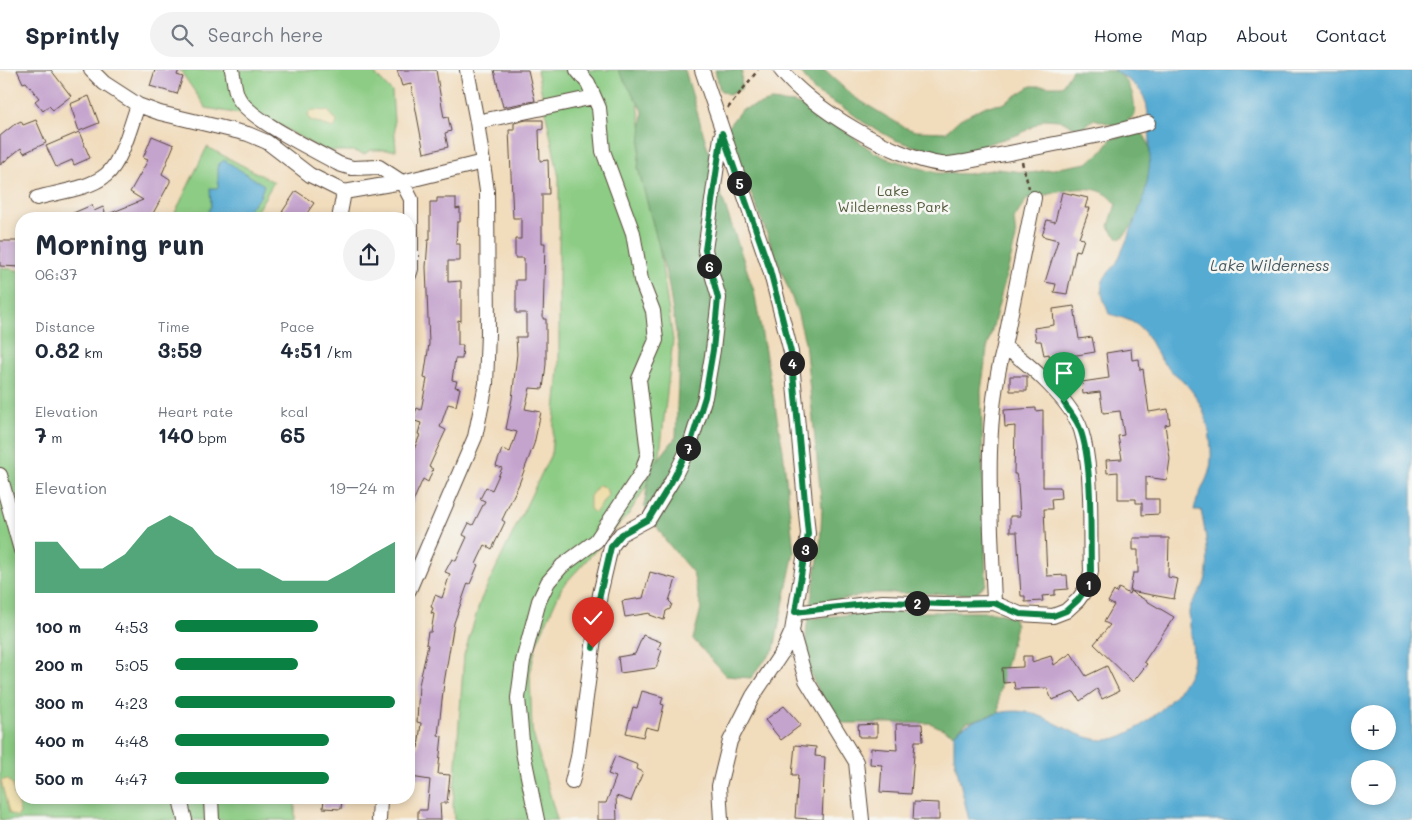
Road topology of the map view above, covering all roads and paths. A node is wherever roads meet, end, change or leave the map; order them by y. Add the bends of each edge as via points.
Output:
1 (91, 70) edge
2 (232, 70) edge
3 (467, 70) edge
4 (577, 70) edge
5 (702, 70) edge
6 (758, 70) edge
7 (781, 70) edge
8 (594, 97) junction
9 (138, 105) junction
10 (477, 122) junction
11 (1148, 123) dead end
12 (720, 127) junction
13 (1019, 151) junction
14 (483, 162) junction
15 (402, 182) junction
16 (344, 192) junction
17 (37, 198) dead end
18 (1034, 198) joint
19 (340, 212) edge
20 (411, 212) edge
21 (1004, 347) junction
22 (0, 475) edge
23 (15, 529) edge
24 (415, 576) edge
25 (994, 603) junction
26 (795, 612) junction
27 (792, 631) junction
28 (572, 782) dead end
29 (181, 804) edge
30 (211, 804) edge
31 (380, 804) edge
32 (185, 820) edge
33 (212, 820) edge
34 (379, 820) edge
35 (537, 820) edge
36 (722, 820) edge
37 (862, 820) edge

1 - 9 street via 104,83
2 - 15 street via 238,97 246,108 265,122 339,164 352,168 379,166
3 - 10 street
4 - 8 street
5 - 12 street
6 - 12 path
7 - 13 street via 791,84 818,106 890,147 917,157 941,164
8 - 10 street
8 - 35 street via 599,108 602,151 633,233 641,280 656,327 656,340 638,379 648,453 642,472 601,535 562,566 548,582 539,601 523,661 518,698 523,752
9 - 16 street via 268,142 323,183
9 - 17 street via 119,157 107,174 89,184
10 - 14 street
11 - 13 street
12 - 26 street via 770,270 791,352 808,534
12 - 28 street via 705,250 718,298 705,397 690,445 649,519 622,534 611,547 600,594
13 - 18 path via 1026,183
14 - 15 street
14 - 24 street via 487,191 488,333 482,410 466,459
15 - 16 street
15 - 20 street via 411,199
16 - 19 street
18 - 21 street
21 - 25 street via 992,400 990,494
21 - 25 street via 1047,383 1080,428 1087,464 1091,571 1088,586 1066,611 1053,616 1020,614
22 - 23 street
25 - 26 street via 883,602
26 - 27 street
27 - 36 street via 730,741 719,786
27 - 37 street via 806,680 856,762
29 - 32 street
30 - 33 street
31 - 34 street

